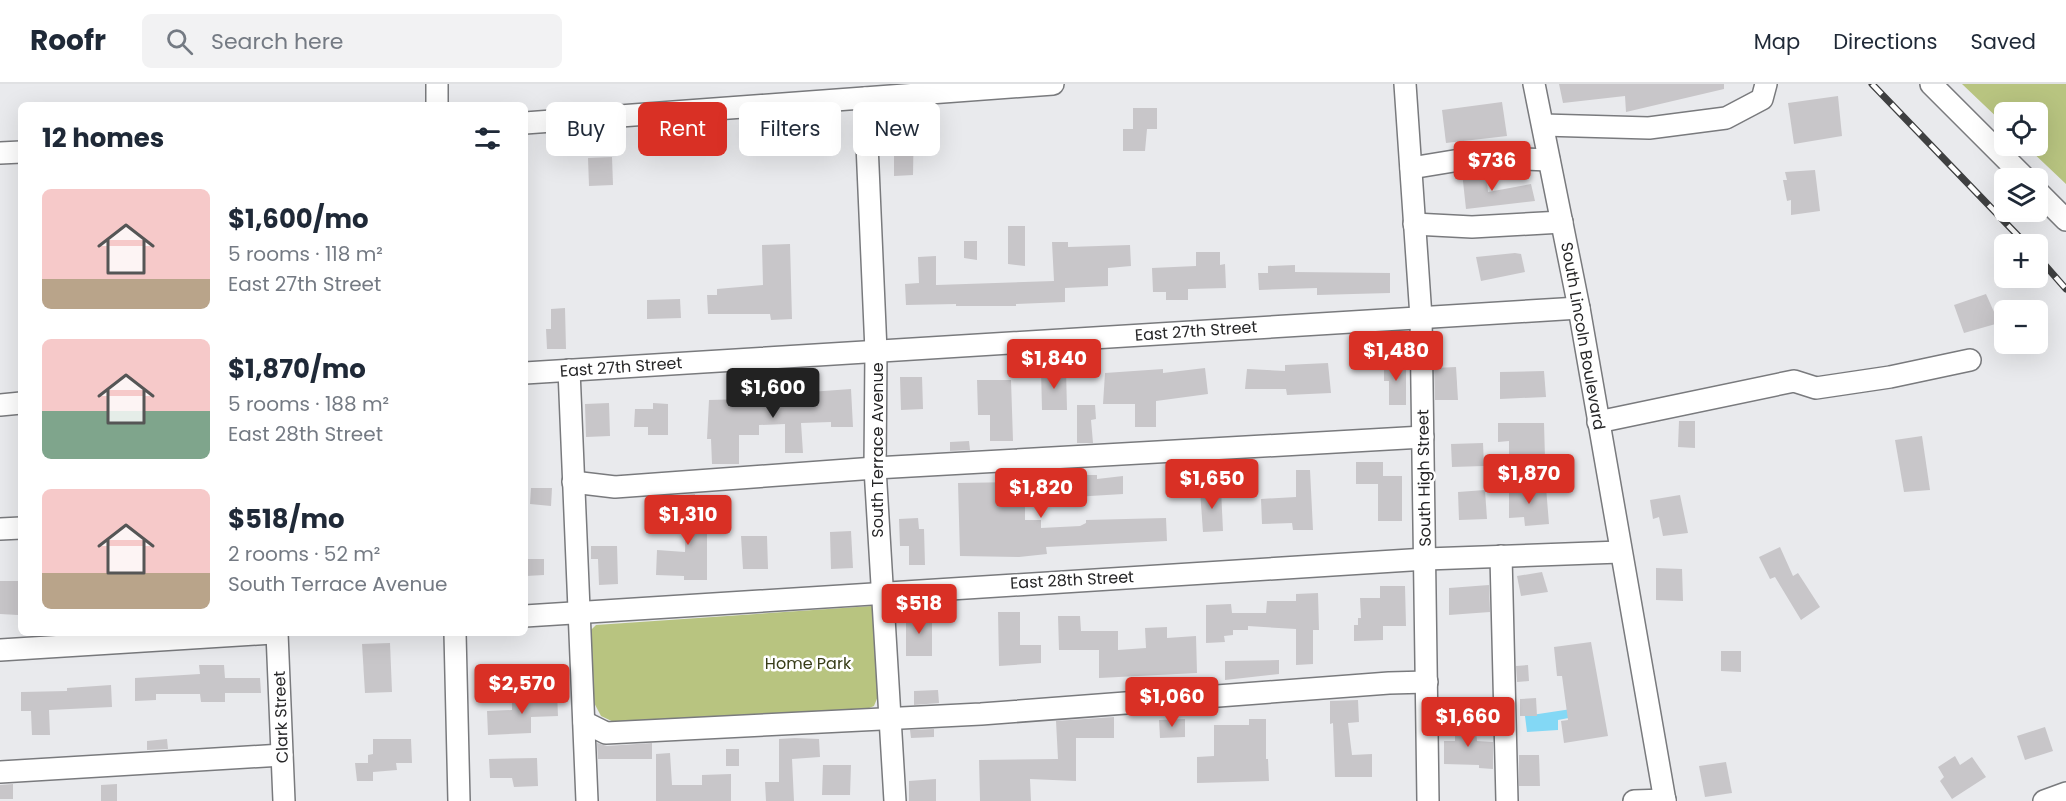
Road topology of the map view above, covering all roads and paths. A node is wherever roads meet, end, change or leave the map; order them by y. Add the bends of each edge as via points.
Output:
1 (437, 84) edge
2 (1053, 84) edge
3 (1405, 84) edge
4 (1534, 84) edge
5 (1766, 84) edge
6 (1931, 84) edge
7 (865, 98) junction
8 (437, 102) edge
9 (528, 123) edge
10 (1543, 125) junction
11 (18, 152) edge
12 (0, 153) edge
13 (1550, 160) junction
14 (1411, 168) junction
15 (2015, 168) edge
16 (2048, 201) edge
17 (2066, 220) edge
18 (1562, 222) junction
19 (1414, 224) junction
20 (1579, 308) junction
21 (1421, 317) junction
22 (876, 351) junction
23 (1970, 360) dead end
24 (569, 370) junction
25 (528, 373) edge
26 (18, 403) edge
27 (0, 405) edge
28 (1598, 422) junction
29 (1423, 437) junction
30 (875, 468) junction
31 (573, 482) junction
32 (18, 528) edge
33 (0, 529) edge
34 (1620, 552) junction
35 (1501, 556) junction
36 (1426, 559) junction
37 (880, 591) junction
38 (578, 612) junction
39 (528, 616) edge
40 (226, 636) edge
41 (275, 636) edge
42 (455, 636) edge
43 (0, 650) edge
44 (1427, 682) junction
45 (890, 718) junction
46 (584, 722) junction
47 (282, 755) junction
48 (0, 772) edge
49 (2066, 793) edge
50 (1665, 800) edge
51 (284, 801) edge
52 (459, 801) edge
53 (588, 801) edge
54 (895, 801) edge
55 (1428, 801) edge
56 (1507, 801) edge
57 (1634, 801) edge
58 (2044, 801) edge

1 - 8 street
2 - 7 street
3 - 14 street, South High Street
4 - 10 street, South Lincoln Boulevard
5 - 10 street via 1762,99 1726,118 1649,129
6 - 15 street
7 - 9 street
7 - 22 street, South Terrace Avenue
10 - 13 street, South Lincoln Boulevard
11 - 12 street
13 - 14 street via 1478,157
13 - 18 street, South Lincoln Boulevard
14 - 19 street, South High Street
16 - 17 street
18 - 19 street via 1472,227
18 - 20 street, South Lincoln Boulevard
19 - 21 street, South High Street
20 - 21 street, East 27th Street
20 - 28 street, South Lincoln Boulevard
21 - 22 street, East 27th Street
21 - 29 street, South High Street
22 - 24 street, East 27th Street
22 - 30 street, South Terrace Avenue
23 - 28 street via 1816,388 1794,381
24 - 25 street, East 27th Street
24 - 31 street
26 - 27 street
28 - 34 street, South Lincoln Boulevard
29 - 30 street
29 - 36 street, South High Street
30 - 31 street via 615,487
30 - 37 street, South Terrace Avenue
31 - 38 street
32 - 33 street
34 - 35 street, East 28th Street
34 - 50 street, South Lincoln Boulevard
35 - 36 street, East 28th Street
35 - 56 street
36 - 37 street, East 28th Street
36 - 44 street, South High Street
37 - 38 street, East 28th Street
37 - 45 street, South Terrace Avenue
38 - 39 street, East 28th Street
38 - 46 street
40 - 43 street
41 - 47 street, Clark Street
42 - 52 street
44 - 45 street
44 - 55 street, South High Street
45 - 46 street via 606,733
45 - 54 street, South Terrace Avenue
46 - 53 street
47 - 48 street
47 - 51 street, Clark Street
49 - 58 street
50 - 57 street

